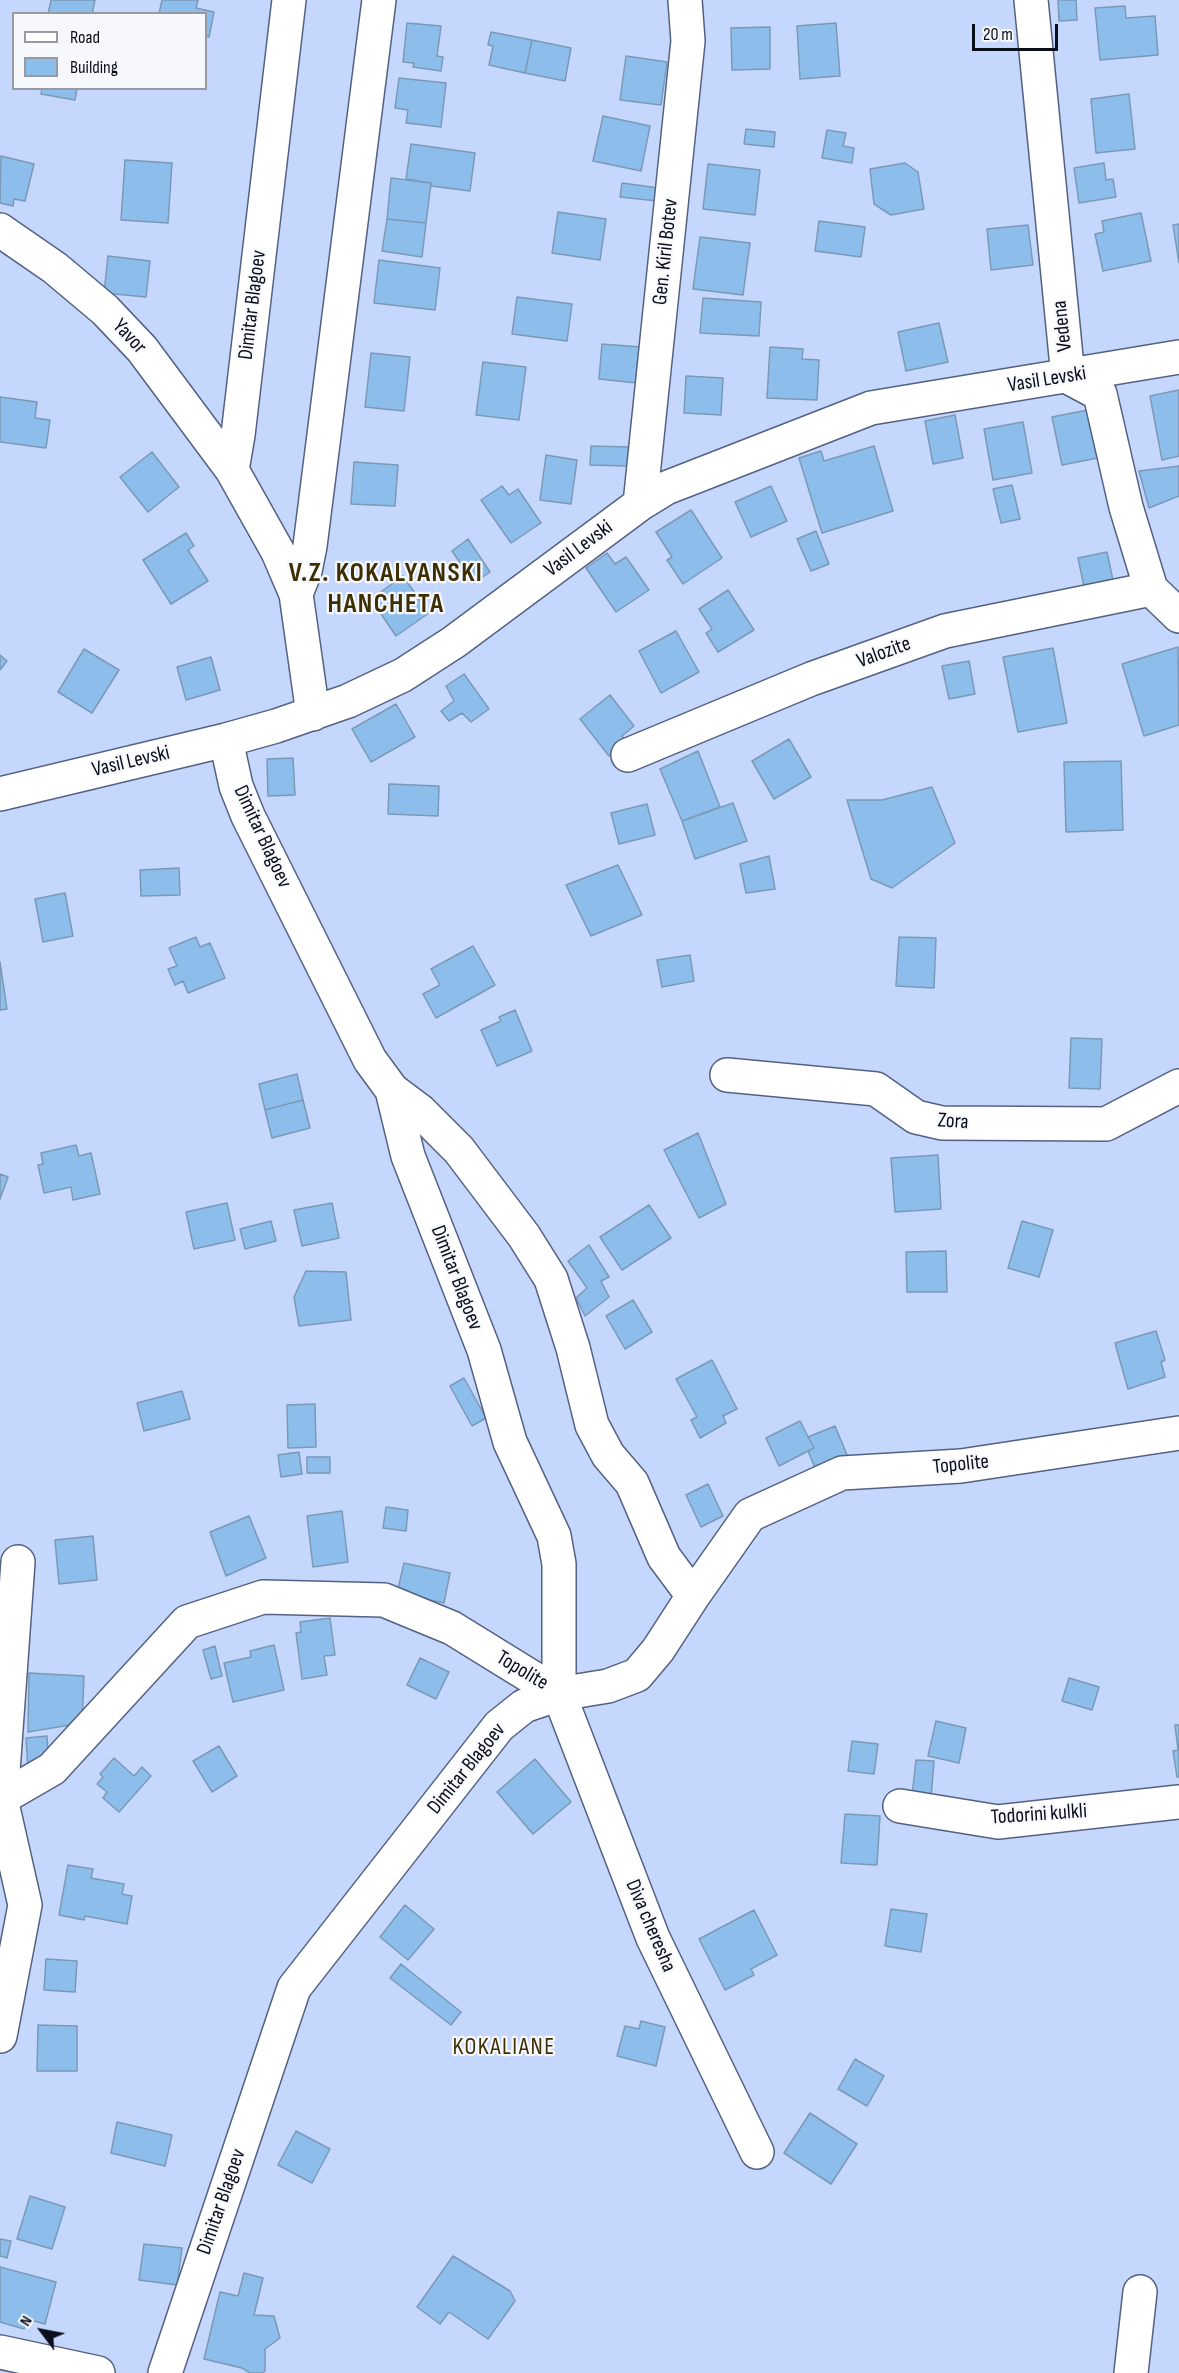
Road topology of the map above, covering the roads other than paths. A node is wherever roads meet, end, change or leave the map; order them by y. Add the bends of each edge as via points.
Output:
1 (289, 0) edge
2 (379, 0) edge
3 (685, 0) edge
4 (1031, 0) edge
5 (0, 230) edge
6 (1179, 357) edge
7 (1068, 377) junction
8 (232, 470) junction
9 (640, 504) junction
10 (1151, 589) junction
11 (296, 594) junction
12 (1179, 616) edge
13 (314, 714) junction
14 (226, 740) junction
15 (628, 754) dead end
16 (5, 786) edge
17 (727, 1075) dead end
18 (1179, 1086) edge
19 (392, 1090) junction
20 (1179, 1433) edge
21 (18, 1562) dead end
22 (693, 1596) junction
23 (559, 1694) junction
24 (1, 1799) edge
25 (1179, 1802) edge
26 (900, 1806) dead end
27 (0, 2036) edge
28 (758, 2152) dead end
29 (1140, 2292) dead end
30 (0, 2352) edge
31 (98, 2373) edge
32 (165, 2373) edge
33 (1131, 2373) edge

1 - 8 street, Dimitar Blagoev
2 - 11 street via 310,546
3 - 9 street, Gen. Kiril Botev via 688,41
4 - 7 street, Vedena
5 - 8 street, Yavor via 55,268 135,341
6 - 7 street, Vasil Levski
7 - 9 street, Vasil Levski via 871,408 666,488
7 - 10 street, Vedena via 1100,394 1126,507
8 - 11 street via 278,552
9 - 13 street, Vasil Levski via 454,642 403,675
10 - 12 street, Vedena
10 - 15 street, Valozite via 945,631 811,679
11 - 13 street
13 - 14 street, Vasil Levski
14 - 16 street, Vasil Levski
14 - 19 street, Dimitar Blagoev via 236,786 248,816 370,1060
17 - 18 street, Zora via 876,1089 916,1117 942,1123 1106,1124
19 - 22 street, Dimitar Blagoev via 420,1111 459,1150 551,1279 592,1425 608,1455 632,1482 664,1557
19 - 23 street, Dimitar Blagoev via 408,1156 484,1350 510,1442 554,1536 559,1564
20 - 22 street, Topolite via 961,1467 842,1473 750,1515
21 - 24 street
22 - 23 street, Topolite via 637,1676 608,1686
23 - 24 street, Topolite via 452,1628 384,1600 263,1597 187,1622 52,1769
23 - 28 street, Diva cheresha via 653,1938
23 - 32 street, Dimitar Blagoev via 524,1706 499,1726 294,1988
24 - 27 street via 25,1905
25 - 26 street, Todorini kulkli via 998,1822
29 - 33 street
30 - 31 street

